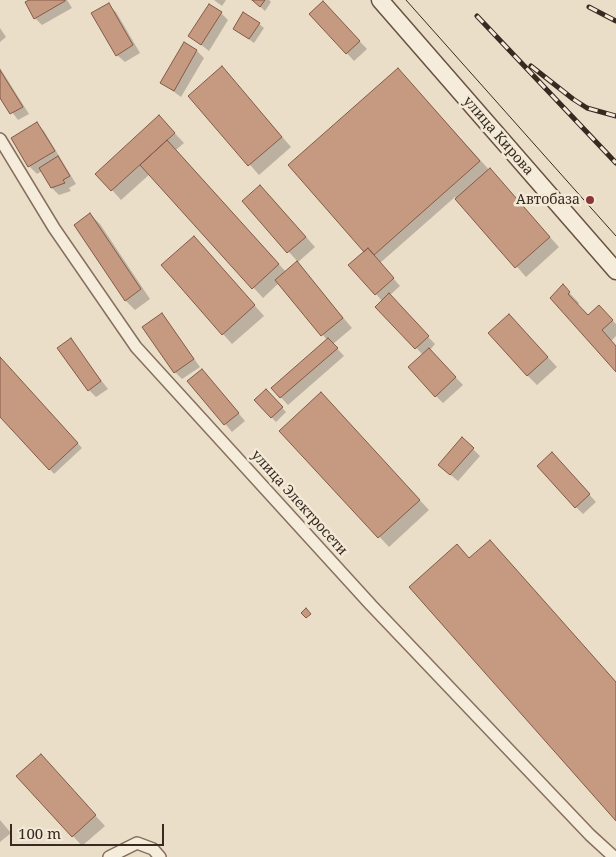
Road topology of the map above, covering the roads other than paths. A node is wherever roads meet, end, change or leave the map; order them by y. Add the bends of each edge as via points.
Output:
1 (380, 0) edge
2 (0, 139) edge
3 (616, 271) edge
4 (109, 857) edge
5 (160, 857) edge
6 (614, 857) edge

1 - 3 main road, улица Кирова
2 - 6 street, улица Электросети via 54,228 136,347 370,605
4 - 5 street via 136,842 152,849

